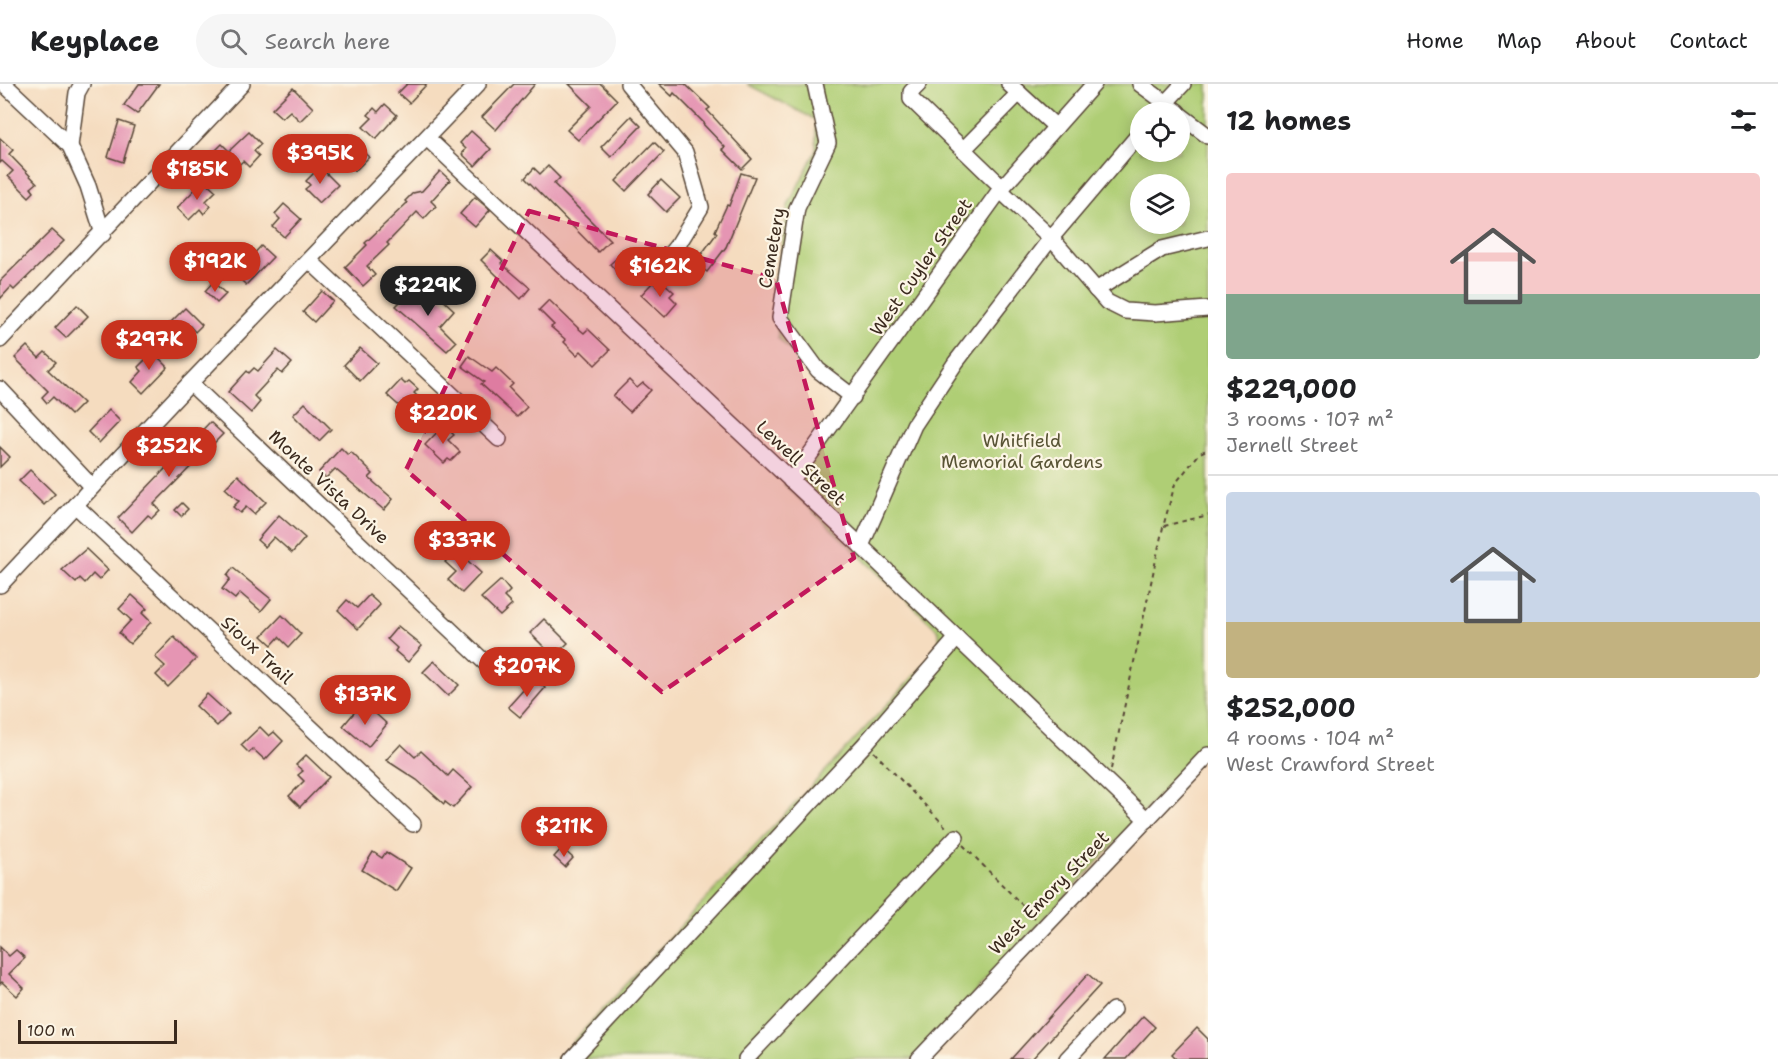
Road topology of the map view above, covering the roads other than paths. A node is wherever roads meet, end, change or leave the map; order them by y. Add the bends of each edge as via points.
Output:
1 (4, 84) edge
2 (82, 84) edge
3 (242, 84) edge
4 (478, 84) edge
5 (628, 84) edge
6 (815, 84) edge
7 (919, 84) edge
8 (1094, 84) edge
9 (1140, 84) edge
10 (1183, 84) edge
11 (1014, 88) edge
12 (1156, 102) edge
13 (1166, 102) edge
14 (1190, 122) edge
15 (1056, 127) junction
16 (1208, 136) edge
17 (427, 138) junction
18 (1130, 145) edge
19 (70, 146) junction
20 (963, 150) junction
21 (1001, 189) junction
22 (103, 234) junction
23 (1051, 238) junction
24 (1208, 238) edge
25 (310, 261) junction
26 (663, 262) dead end
27 (1096, 290) junction
28 (1208, 309) edge
29 (0, 340) edge
30 (190, 383) junction
31 (0, 389) edge
32 (853, 397) junction
33 (499, 439) dead end
34 (791, 481) junction
35 (92, 487) junction
36 (75, 505) junction
37 (861, 546) junction
38 (0, 585) edge
39 (957, 638) junction
40 (493, 670) dead end
41 (1208, 755) edge
42 (1147, 820) junction
43 (413, 824) dead end
44 (956, 837) dead end
45 (1113, 1010) dead end
46 (572, 1059) edge
47 (746, 1059) edge
48 (920, 1059) edge
49 (1067, 1059) edge

1 - 19 street
2 - 19 street via 77,93
3 - 22 street
4 - 17 street
5 - 26 street via 685,152 699,193 701,207
6 - 32 street, Cemetery via 828,143 797,208 780,318 818,370
7 - 20 street via 911,92 911,99
8 - 15 street, West Cuyler Street
9 - 12 street
10 - 13 street
11 - 15 street
11 - 20 street
14 - 16 street
15 - 21 street, West Cuyler Street
17 - 25 street
17 - 34 street, Lewell Street
18 - 23 street
19 - 22 street
20 - 21 street
21 - 23 street
21 - 32 street, West Cuyler Street
22 - 29 street
23 - 27 street
23 - 37 street via 956,362 914,426
24 - 27 street via 1162,249
25 - 30 street
25 - 33 street
27 - 28 street via 1107,302 1125,311
30 - 35 street
30 - 40 street, Monte Vista Drive
31 - 35 street
32 - 34 street, West Cuyler Street
34 - 37 street, Lewell Street
35 - 36 street
36 - 38 street
36 - 43 street, Sioux Trail
37 - 39 street, Lewell Street
39 - 42 street, Lewell Street
39 - 46 street via 857,753
41 - 42 street, West Emory Street
42 - 48 street, West Emory Street
44 - 47 street
45 - 49 street

